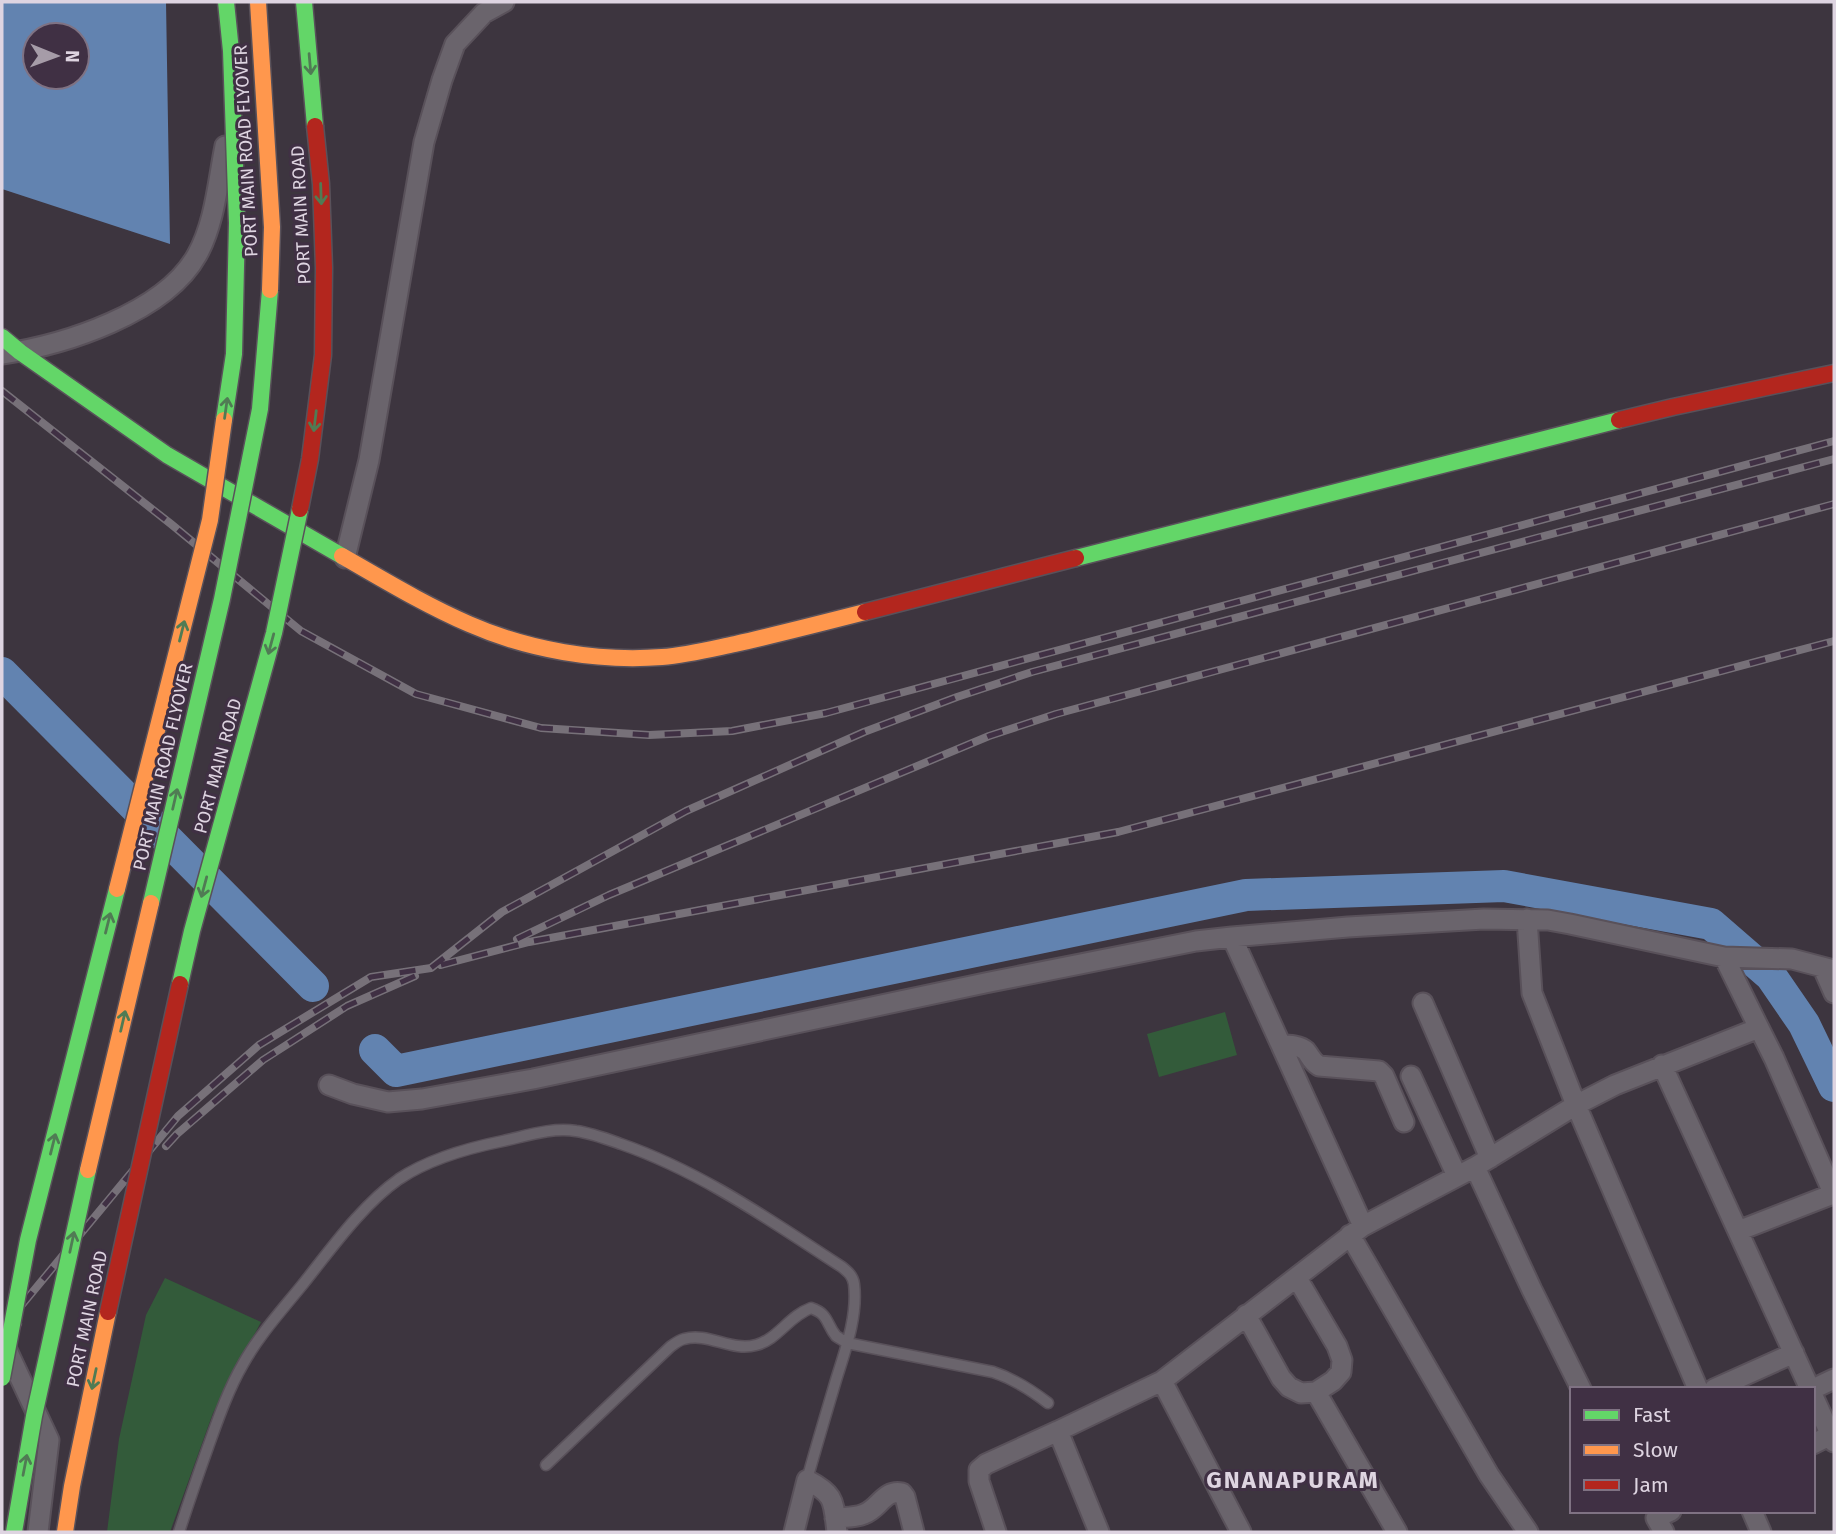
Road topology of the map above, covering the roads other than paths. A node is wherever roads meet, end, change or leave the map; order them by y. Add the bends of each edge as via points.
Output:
1 (226, 2) edge
2 (258, 2) edge
3 (270, 2) edge
4 (304, 2) edge
5 (503, 2) edge
6 (2, 337) edge
7 (11, 353) edge
8 (1834, 373) edge
9 (345, 558) junction
10 (1527, 919) junction
11 (1233, 937) junction
12 (1731, 957) junction
13 (1829, 969) edge
14 (1834, 993) edge
15 (1423, 1003) dead end
16 (1759, 1028) junction
17 (1281, 1045) junction
18 (1662, 1065) junction
19 (1410, 1076) dead end
20 (329, 1085) dead end
21 (1576, 1105) junction
22 (1404, 1122) dead end
23 (1483, 1162) junction
24 (1457, 1176) junction
25 (1834, 1194) edge
26 (1357, 1230) junction
27 (1738, 1231) junction
28 (1297, 1278) junction
29 (1246, 1315) junction
30 (2, 1339) edge
31 (847, 1343) junction
32 (1794, 1353) junction
33 (2, 1378) edge
34 (1834, 1379) edge
35 (1162, 1381) junction
36 (1580, 1387) edge
37 (1697, 1387) edge
38 (1718, 1387) edge
39 (1811, 1387) edge
40 (1815, 1388) edge
41 (1316, 1392) junction
42 (1815, 1400) edge
43 (1048, 1403) dead end
44 (1058, 1431) junction
45 (1833, 1439) edge
46 (1815, 1444) edge
47 (546, 1465) dead end
48 (807, 1480) junction
49 (1753, 1513) edge
50 (836, 1525) edge
51 (14, 1532) edge
52 (38, 1532) edge
53 (65, 1532) edge
54 (179, 1532) edge
55 (794, 1532) edge
56 (914, 1532) edge
57 (996, 1532) edge
58 (1099, 1532) edge
59 (1241, 1532) edge
60 (1397, 1532) edge
61 (1528, 1532) edge
62 (1761, 1532) edge

33 -> 1 main road, PORT MAIN ROAD FLYOVER, bridge via 28,1240 210,520 234,354 237,223
51 -> 2 main road, PORT MAIN ROAD FLYOVER, bridge via 77,1219 222,599 260,409 272,227
3 - 7 street via 245,60 209,222 197,255 152,301 103,327
4 -> 53 main road, PORT MAIN ROAD, bridge via 324,268 323,355 310,458 274,634 192,931
5 - 9 street via 484,13 455,44 424,142 369,460
6 - 7 main road
7 - 9 main road via 167,455
8 - 9 main road via 1476,455 691,653 595,657 543,648 468,624
10 - 11 street
10 - 12 street
10 - 21 street via 1532,993
11 - 17 street
11 - 20 street via 985,983 422,1100 388,1102
12 - 13 street via 1792,959
12 - 16 street
13 - 14 street
15 - 23 street
16 - 18 street
16 - 25 street
17 - 22 street via 1298,1046 1319,1066 1379,1071
17 - 26 street
18 - 21 street
18 - 27 street
19 - 24 street
21 - 23 street
21 - 37 street
23 - 24 street
23 - 36 street via 1532,1290
24 - 26 street
25 - 27 street
26 - 28 street
26 - 61 street via 1489,1475
27 - 32 street
28 - 29 street
28 - 41 street via 1342,1360 1341,1372
29 - 35 street
29 - 41 street via 1289,1387
30 - 52 street via 49,1440
31 - 43 lane via 993,1372 1012,1378
31 - 47 lane via 837,1337 820,1311 811,1308 758,1345 683,1339
31 - 48 lane
31 - 54 lane via 855,1295 850,1275 700,1178 639,1150 576,1131 558,1130 485,1144 419,1167 386,1189 262,1335 230,1388
32 - 38 street
32 - 39 street
34 - 40 street
35 - 44 street
35 - 59 street
41 - 60 street
42 - 45 street
44 - 57 street via 979,1470
44 - 58 street
45 - 46 street
48 - 50 street via 829,1493
48 - 55 street
49 - 62 street
50 - 56 street via 871,1511 896,1491 905,1497

